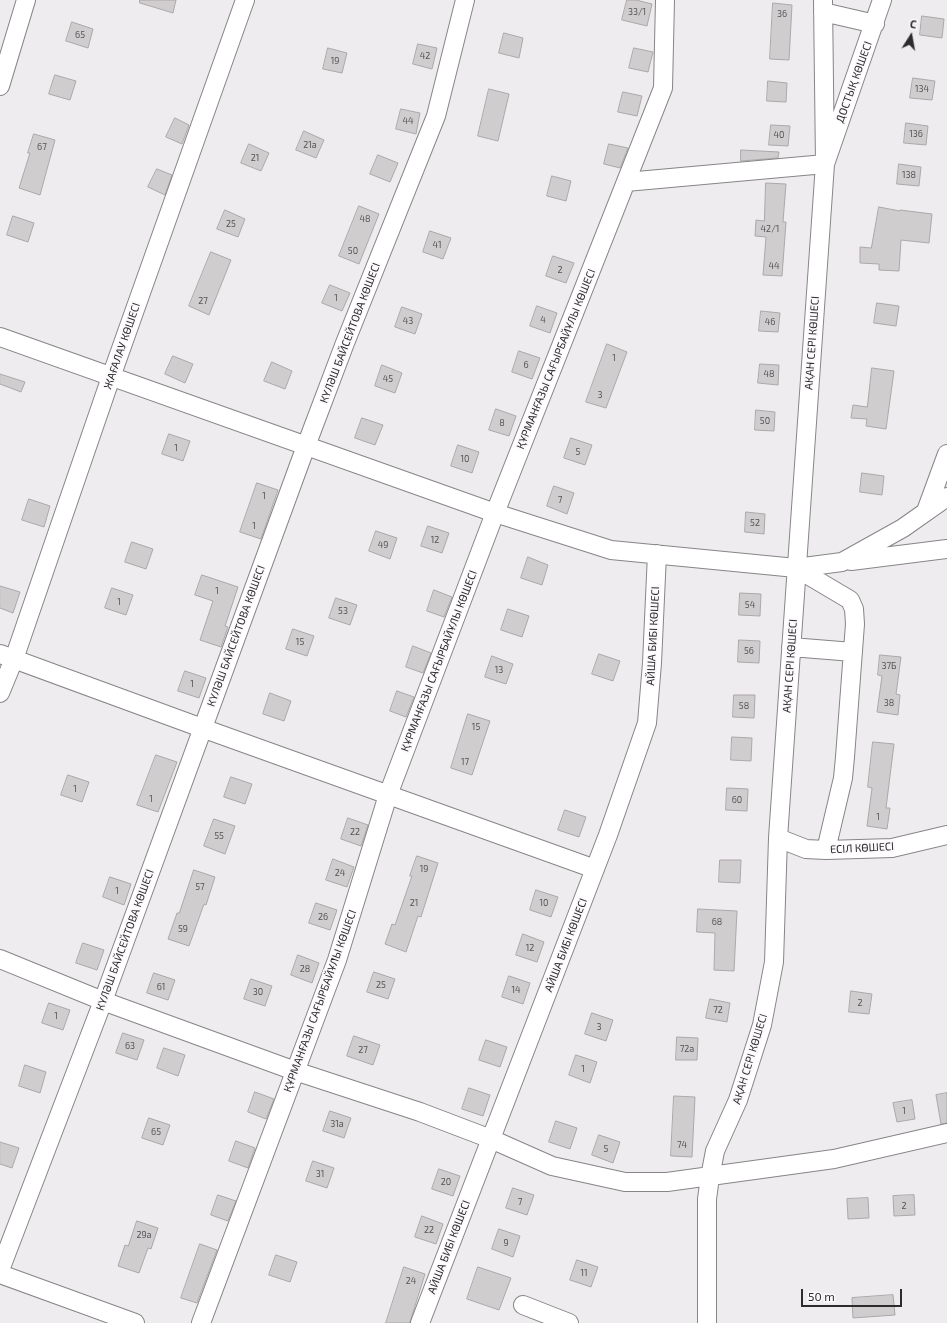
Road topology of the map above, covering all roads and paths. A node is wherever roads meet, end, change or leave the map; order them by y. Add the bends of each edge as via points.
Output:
1 (26, 0) edge
2 (245, 0) edge
3 (465, 0) edge
4 (665, 0) edge
5 (882, 0) edge
6 (823, 6) edge
7 (875, 24) junction
8 (3, 68) edge
9 (0, 86) edge
10 (824, 164) junction
11 (626, 182) junction
12 (0, 337) edge
13 (111, 377) junction
14 (306, 446) junction
15 (947, 454) edge
16 (947, 496) edge
17 (926, 511) junction
18 (496, 513) junction
19 (947, 549) edge
20 (657, 554) junction
21 (842, 562) junction
22 (796, 568) junction
23 (791, 647) junction
24 (853, 652) junction
25 (7, 656) edge
26 (0, 693) edge
27 (202, 728) junction
28 (388, 795) junction
29 (947, 835) edge
30 (778, 838) junction
31 (826, 850) junction
32 (595, 869) junction
33 (0, 959) edge
34 (103, 1001) junction
35 (295, 1071) junction
36 (947, 1133) edge
37 (491, 1139) junction
38 (710, 1177) junction
39 (0, 1270) edge
40 (0, 1274) edge
41 (523, 1305) dead end
42 (135, 1323) edge
43 (201, 1323) edge
44 (420, 1323) edge
45 (569, 1323) edge
46 (707, 1323) edge

1 - 8 street
2 - 13 street, ЖАҒАЛАУ КӨШЕСІ
3 - 14 street, КҮЛӘШ БАЙСЕЙТОВА КӨШЕСІ via 436,116
4 - 11 street, ҚҰРМАНҒАЗЫ САҒЫРБАЙҰЛЫ КӨШЕСІ via 663,88
5 - 7 street, ДОСТЫҚ КӨШЕСІ
6 - 7 street
6 - 10 street, АҚАН СЕРІ КӨШЕСІ
7 - 10 street, ДОСТЫҚ КӨШЕСІ
8 - 9 street
10 - 11 street
10 - 22 street, АҚАН СЕРІ КӨШЕСІ
11 - 18 street, ҚҰРМАНҒАЗЫ САҒЫРБАЙҰЛЫ КӨШЕСІ
12 - 13 street
13 - 14 street
13 - 25 street, ЖАҒАЛАУ КӨШЕСІ
14 - 18 street
14 - 27 street, КҮЛӘШ БАЙСЕЙТОВА КӨШЕСІ
15 - 17 street
16 - 17 street
17 - 21 street via 903,528
18 - 20 street via 611,550
18 - 28 street, ҚҰРМАНҒАЗЫ САҒЫРБАЙҰЛЫ КӨШЕСІ
19 - 21 street
20 - 22 street
20 - 32 street, АЙША БИБІ КӨШЕСІ via 647,723
21 - 22 street
22 - 23 street, АҚАН СЕРІ КӨШЕСІ
22 - 24 street via 850,600 854,609 855,624
23 - 24 street
23 - 30 street, АҚАН СЕРІ КӨШЕСІ
24 - 31 street via 843,778
25 - 26 street, ЖАҒАЛАУ КӨШЕСІ
25 - 27 street
27 - 28 street
27 - 34 street, КҮЛӘШ БАЙСЕЙТОВА КӨШЕСІ
28 - 32 street
28 - 35 street, ҚҰРМАНҒАЗЫ САҒЫРБАЙҰЛЫ КӨШЕСІ via 337,960
29 - 31 street, ЕСІЛ КӨШЕСІ via 892,848
30 - 31 street, ЕСІЛ КӨШЕСІ via 806,850
30 - 38 street, АҚАН СЕРІ КӨШЕСІ via 774,962 762,1025 738,1100 715,1152
32 - 37 street, АЙША БИБІ КӨШЕСІ
33 - 34 street
34 - 35 street
34 - 39 street, КҮЛӘШ БАЙСЕЙТОВА КӨШЕСІ
35 - 37 street via 420,1112
35 - 43 street, ҚҰРМАНҒАЗЫ САҒЫРБАЙҰЛЫ КӨШЕСІ
36 - 38 street via 834,1159
37 - 38 street via 552,1166 625,1182 667,1182
37 - 44 street, АЙША БИБІ КӨШЕСІ
38 - 46 street, АҚАН СЕРІ КӨШЕСІ via 707,1199
40 - 42 street
41 - 45 street

